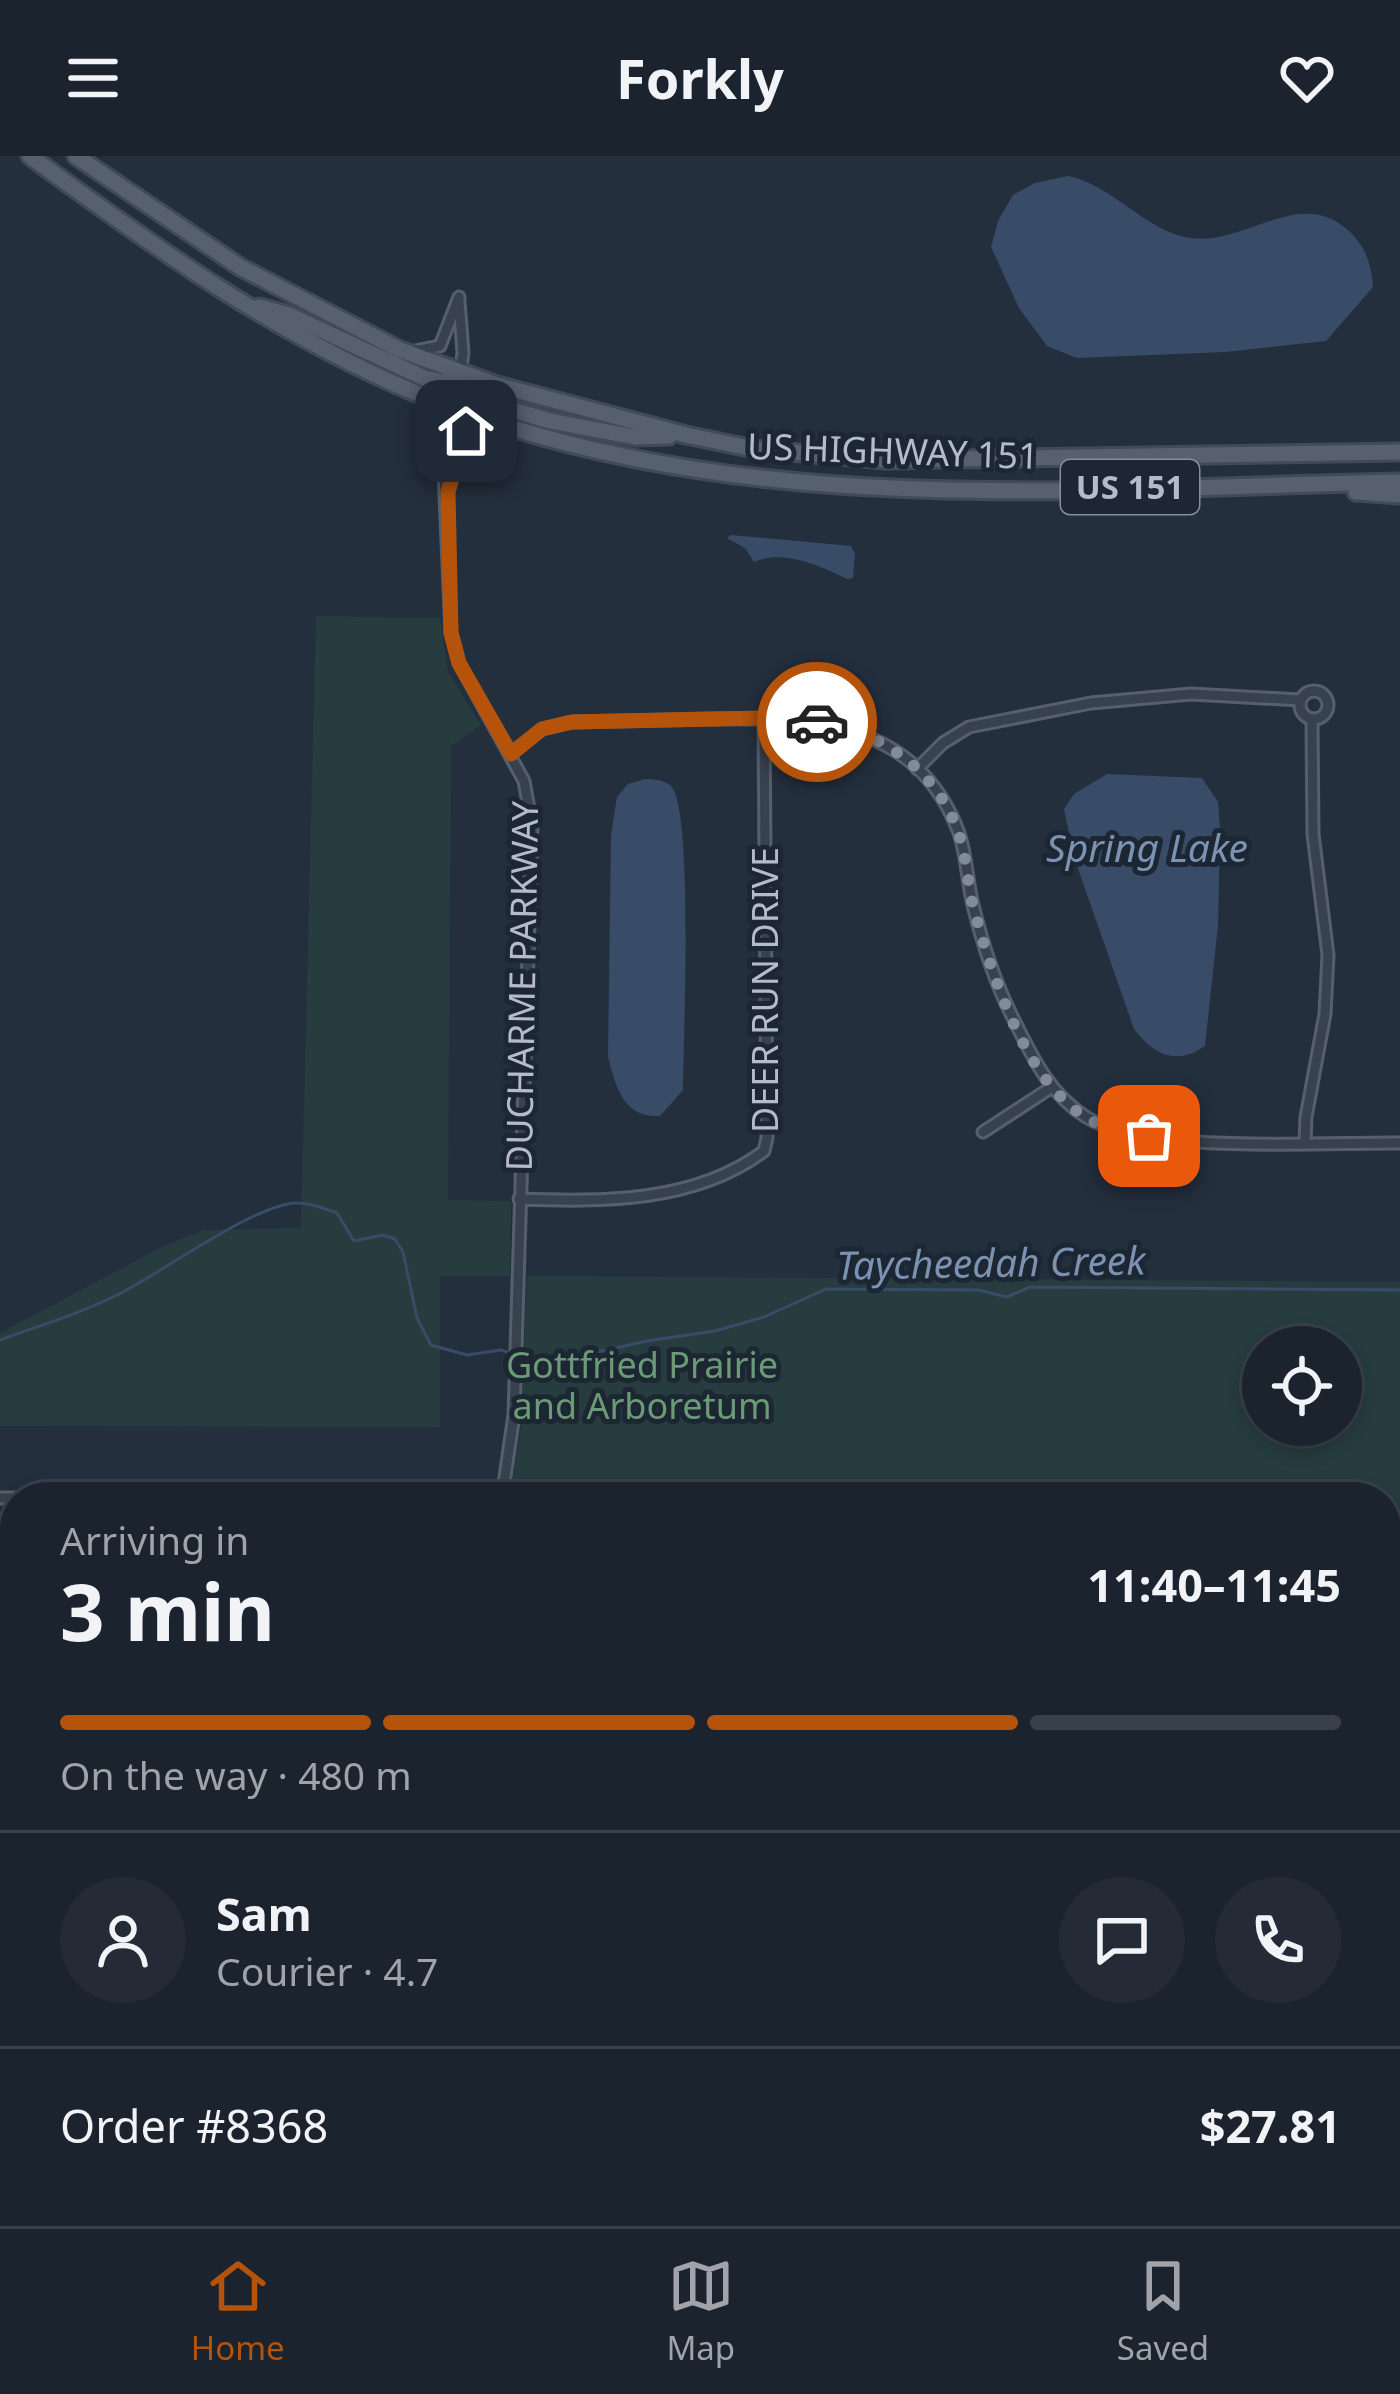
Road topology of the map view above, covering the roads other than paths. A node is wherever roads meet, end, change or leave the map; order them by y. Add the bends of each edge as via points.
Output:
1 (30, 156) edge
2 (76, 156) edge
3 (242, 303) junction
4 (400, 350) junction
5 (460, 374) junction
6 (441, 403) junction
7 (482, 416) junction
8 (686, 435) junction
9 (1400, 452) edge
10 (1400, 482) edge
11 (1276, 484) junction
12 (448, 492) junction
13 (1400, 496) edge
14 (1300, 700) junction
15 (764, 718) junction
16 (1312, 721) junction
17 (511, 754) junction
18 (917, 769) junction
19 (1052, 1087) junction
20 (983, 1132) dead end
21 (1305, 1142) junction
22 (1400, 1143) edge
23 (519, 1199) junction
24 (505, 1482) edge

1 - 3 main road, US HIGHWAY 151 / US 151
2 - 4 main road, US HIGHWAY 151 / US 151 via 240,267
3 - 5 main road via 290,315 436,382
3 - 6 main road, US HIGHWAY 151 / US 151
4 - 5 main road, US HIGHWAY 151 / US 151
4 - 5 street via 440,346 459,297
5 - 8 main road, US HIGHWAY 151 / US 151
6 - 7 main road, US HIGHWAY 151 / US 151
6 - 8 main road via 456,393 635,437
6 - 12 street, DUCHARME PARKWAY
7 - 11 main road, US HIGHWAY 151 / US 151 via 662,464 859,488
7 - 12 street, DUCHARME PARKWAY via 462,436
8 - 9 main road, US HIGHWAY 151 / US 151 via 886,460
10 - 11 main road, US HIGHWAY 151 / US 151
11 - 13 main road
12 - 17 street, DUCHARME PARKWAY via 451,633 459,663
14 - 16 street
14 - 16 street via 1313,690 1326,698 1328,707
14 - 18 street via 1191,694 1090,703 969,727
15 - 17 street via 572,722 542,729
15 - 18 street via 840,724
15 - 23 street, DEER RUN DRIVE via 764,1151 688,1187 605,1200
16 - 21 street via 1313,834 1328,955
17 - 23 street, DUCHARME PARKWAY via 532,825
18 - 19 street via 959,834 1004,1000
19 - 20 street
19 - 21 street via 1087,1118 1124,1132 1175,1141
21 - 22 street
23 - 24 street, DUCHARME PARKWAY

